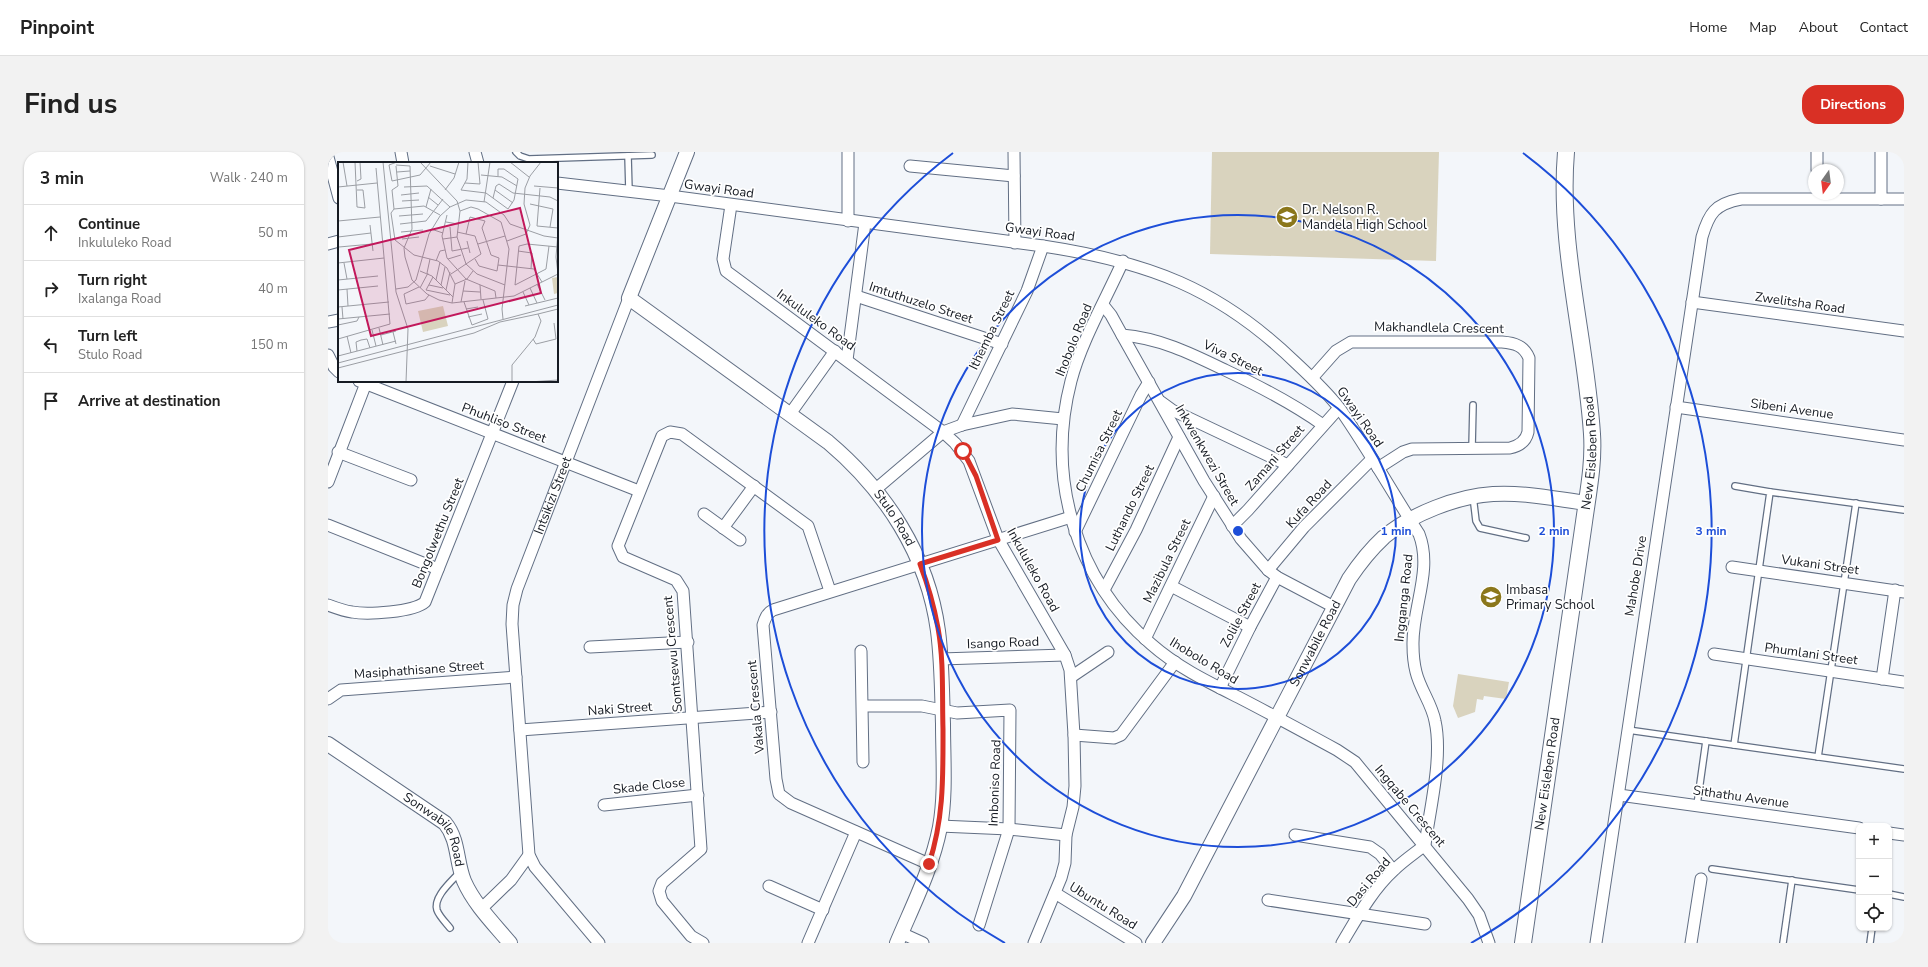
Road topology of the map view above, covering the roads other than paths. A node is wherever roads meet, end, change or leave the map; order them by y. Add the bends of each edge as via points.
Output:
1 (400, 152) edge
2 (475, 152) edge
3 (516, 152) edge
4 (687, 152) edge
5 (848, 152) edge
6 (1014, 152) edge
7 (1566, 152) edge
8 (1816, 152) edge
9 (1881, 152) edge
10 (652, 155) dead end
11 (628, 156) junction
12 (328, 162) edge
13 (404, 162) edge
14 (478, 162) edge
15 (1816, 164) edge
16 (910, 166) dead end
17 (1014, 176) junction
18 (558, 183) edge
19 (629, 190) junction
20 (338, 195) edge
21 (670, 196) junction
22 (1808, 196) edge
23 (1844, 197) edge
24 (1904, 198) edge
25 (1881, 199) junction
26 (731, 205) junction
27 (848, 221) junction
28 (865, 223) junction
29 (338, 241) edge
30 (1015, 243) junction
31 (328, 244) edge
32 (1043, 246) junction
33 (1123, 261) junction
34 (856, 296) junction
35 (629, 298) junction
36 (1692, 302) junction
37 (1103, 305) junction
38 (338, 320) edge
39 (328, 322) edge
40 (1904, 331) edge
41 (1122, 335) junction
42 (1002, 344) junction
43 (835, 351) junction
44 (328, 355) edge
45 (846, 360) junction
46 (338, 371) edge
47 (1312, 378) junction
48 (363, 382) edge
49 (513, 382) edge
50 (1149, 382) junction
51 (1160, 402) junction
52 (1473, 405) dead end
53 (1676, 406) junction
54 (1339, 408) junction
55 (790, 414) junction
56 (1063, 419) junction
57 (962, 425) junction
58 (1323, 425) junction
59 (943, 432) junction
60 (492, 433) junction
61 (1179, 437) junction
62 (1904, 440) edge
63 (1472, 448) junction
64 (338, 452) junction
65 (565, 462) junction
66 (1375, 464) junction
67 (1288, 465) junction
68 (411, 480) dead end
69 (328, 482) edge
70 (754, 486) junction
71 (1734, 486) dead end
72 (876, 489) junction
73 (639, 491) junction
74 (1770, 492) junction
75 (1214, 496) junction
76 (1473, 496) junction
77 (1587, 503) junction
78 (1856, 503) junction
79 (1904, 510) edge
80 (704, 514) dead end
81 (1071, 517) junction
82 (1410, 520) junction
83 (328, 525) edge
84 (1232, 526) junction
85 (723, 528) junction
86 (1075, 532) junction
87 (1526, 538) dead end
88 (740, 540) dead end
89 (998, 540) junction
90 (920, 564) junction
91 (1732, 567) dead end
92 (438, 569) junction
93 (1759, 571) junction
94 (1273, 574) junction
95 (1844, 583) junction
96 (1171, 586) junction
97 (1104, 590) junction
98 (830, 591) junction
99 (1900, 591) edge
100 (328, 605) edge
101 (1334, 606) junction
102 (1250, 627) junction
103 (1145, 639) junction
104 (688, 642) junction
105 (590, 647) dead end
106 (861, 651) dead end
107 (1108, 652) dead end
108 (1714, 654) dead end
109 (1065, 655) junction
110 (1746, 659) junction
111 (941, 660) junction
112 (1175, 662) junction
113 (1831, 671) junction
114 (516, 677) junction
115 (1071, 677) junction
116 (1882, 679) junction
117 (1904, 682) edge
118 (1220, 688) junction
119 (328, 699) edge
120 (863, 706) junction
121 (942, 709) junction
122 (771, 712) junction
123 (693, 718) junction
124 (1277, 718) junction
125 (520, 730) junction
126 (1627, 730) junction
127 (1074, 735) junction
128 (1706, 741) junction
129 (328, 744) edge
130 (1734, 744) junction
131 (1818, 757) junction
132 (863, 762) dead end
133 (1904, 769) edge
134 (698, 795) junction
135 (1619, 795) junction
136 (604, 805) dead end
137 (1697, 805) junction
138 (940, 826) junction
139 (1856, 828) edge
140 (1008, 829) junction
141 (856, 832) junction
142 (1892, 833) edge
143 (1066, 835) junction
144 (1295, 835) dead end
145 (1904, 835) edge
146 (1425, 845) junction
147 (529, 856) junction
148 (929, 864) junction
149 (1712, 869) dead end
150 (1393, 870) junction
151 (461, 871) junction
152 (1701, 879) dead end
153 (1792, 880) junction
154 (768, 886) dead end
155 (1856, 890) edge
156 (1055, 893) junction
157 (1892, 895) edge
158 (1904, 897) edge
159 (1268, 900) dead end
160 (481, 909) junction
161 (823, 910) junction
162 (1360, 914) junction
163 (1425, 924) dead end
164 (979, 925) dead end
165 (450, 928) dead end
166 (1872, 931) edge
167 (899, 938) edge
168 (510, 943) edge
169 (599, 943) edge
170 (703, 943) edge
171 (808, 943) edge
172 (923, 943) edge
173 (1034, 943) edge
174 (1136, 943) edge
175 (1153, 943) edge
176 (1342, 943) edge
177 (1489, 943) edge
178 (1523, 943) edge
179 (1596, 943) edge
180 (1691, 943) edge
181 (1783, 943) edge
182 (1870, 943) edge

1 - 13 street
2 - 14 street
3 - 11 lane via 529,159
4 - 21 street, Intsikizi Street
5 - 27 street
6 - 17 street
7 - 77 main road, New Eisleben Road via 1567,229 1592,436
8 - 15 street
9 - 25 street
10 - 11 lane
11 - 19 lane
12 - 20 street
16 - 17 street
17 - 30 street
18 - 19 street, Gwayi Road
19 - 21 street, Gwayi Road
21 - 26 street, Gwayi Road
21 - 35 street, Intsikizi Street
22 - 36 street, Mahobe Drive via 1741,199 1726,202 1710,215 1702,237
23 - 25 street
24 - 25 street
26 - 27 street, Gwayi Road
26 - 43 street, Inkululeko Road via 723,259 726,271
27 - 28 street, Gwayi Road
28 - 30 street, Gwayi Road
28 - 34 street
29 - 31 street
30 - 32 street, Gwayi Road
32 - 33 street, Gwayi Road
32 - 42 street, Ithemba Street via 1027,291
33 - 37 street, Ihobolo Road
33 - 47 street, Gwayi Road via 1174,279 1233,310 1274,341
34 - 42 street, Imtuthuzelo Street
34 - 45 street
35 - 55 street, Stulo Road
35 - 65 street, Intsikizi Street
36 - 40 street, Zwelitsha Road
36 - 53 street, Mahobe Drive
37 - 41 street, Inkwenkwezi Street
37 - 56 street, Ihobolo Road via 1077,360
38 - 39 street
41 - 50 street, Inkwenkwezi Street
41 - 58 street, Viva Street via 1137,336 1180,348 1277,396
42 - 57 street, Ithemba Street
43 - 45 street, Inkululeko Road
43 - 55 street
44 - 46 street
45 - 59 street, Inkululeko Road
47 - 54 street, Gwayi Road
47 - 63 street, Makhandlela Crescent via 1336,351 1351,342 1502,342 1523,348 1529,358 1527,437 1515,447
48 - 60 street, Phuhliso Street
48 - 64 street
49 - 60 street, Bongolwethu Street
50 - 51 street, Inkwenkwezi Street
50 - 86 street, Chumisa Street
51 - 61 street, Inkwenkwezi Street
51 - 67 street
52 - 63 lane
53 - 62 street, Sibeni Avenue
53 - 126 street, Mahobe Drive
54 - 58 street, Zamani Street
54 - 66 street, Gwayi Road
55 - 72 street, Stulo Road via 845,456
56 - 57 street via 1012,414
56 - 81 street, Ihobolo Road via 1061,465 1063,486
57 - 59 street
58 - 67 street, Zamani Street
59 - 72 street
59 - 89 street, Inkululeko Road via 969,461
60 - 65 street, Phuhliso Street
60 - 92 street, Bongolwethu Street
61 - 75 street, Inkwenkwezi Street
61 - 97 street, Luthando Street via 1136,530
63 - 66 street, Makhandlela Crescent via 1412,449
64 - 68 street
64 - 69 street
65 - 73 street, Phuhliso Street
65 - 114 street, Intsikizi Street via 516,590 512,624
66 - 82 street, Gwayi Road
66 - 94 street, Kufa Road via 1314,517
67 - 84 street, Zamani Street
70 - 73 street, Somtsewu Crescent via 682,434 674,432 666,433 659,440
70 - 85 street
70 - 98 street, Somtsewu Crescent via 808,526
71 - 74 lane
72 - 90 street, Stulo Road via 900,523
73 - 104 street, Somtsewu Crescent via 618,543 618,550 623,557 680,584 683,591
74 - 78 lane
74 - 93 lane
75 - 84 street, Inkwenkwezi Street
75 - 96 street, Mazibula Street
76 - 77 street, Sonwabile Road via 1513,494
76 - 82 street, Sonwabile Road via 1422,513
76 - 87 lane via 1476,521 1480,528
77 - 178 main road, New Eisleben Road
78 - 79 lane
78 - 95 lane
80 - 85 street
81 - 86 street, Ihobolo Road
81 - 89 street, Vakala Crescent
82 - 101 street, Sonwabile Road via 1385,536 1361,561
82 - 146 street, Ingqanga Road via 1419,534 1424,554 1414,629 1414,660 1416,674 1435,719 1438,738
83 - 92 street
84 - 94 street, Inkwenkwezi Street
85 - 88 street
86 - 97 street, Ihobolo Road via 1082,551
89 - 90 street, Vakala Crescent
89 - 109 street, Inkululeko Road
90 - 98 street, Vakala Crescent
90 - 111 street, Stulo Road via 936,617
91 - 93 street, Vukani Street
92 - 100 street, Bongolwethu Street via 425,602 417,608 359,613
93 - 95 street, Vukani Street
93 - 110 lane
94 - 101 street, Inkwenkwezi Street
94 - 102 street, Zolile Street
95 - 99 street, Vukani Street
95 - 113 lane
96 - 102 street
96 - 103 street, Mazibula Street
97 - 103 street, Ihobolo Road
98 - 122 street, Vakala Crescent via 773,610 764,620
99 - 116 street
101 - 124 street, Sonwabile Road
102 - 118 street, Zolile Street
103 - 112 street, Ihobolo Road
104 - 105 street
104 - 123 street, Somtsewu Crescent
106 - 120 street
107 - 115 street
108 - 110 street, Phumlani Street
109 - 111 street, Isango Road
109 - 115 street, Inkululeko Road
110 - 113 street, Phumlani Street
110 - 130 lane
111 - 121 street, Stulo Road
112 - 118 street, Ihobolo Road
112 - 127 street via 1121,735 1114,738
113 - 116 street, Phumlani Street
113 - 131 lane
114 - 119 street, Masiphathisane Street via 341,690
114 - 125 street, Intsikizi Street
115 - 127 street, Inkululeko Road
116 - 117 street, Phumlani Street
118 - 124 street, Ihobolo Road
120 - 121 street via 922,706
120 - 132 street
121 - 138 street, Stulo Road via 943,777
121 - 140 street, Imboniso Road via 957,713 1010,710
122 - 123 street, Naki Street
122 - 141 street, Vakala Crescent via 779,794 791,803
123 - 125 street, Naki Street
123 - 134 street, Somtsewu Crescent
124 - 146 street, Ingqabe Crescent via 1355,762
124 - 175 street, Sonwabile Road via 1184,896
125 - 147 street, Intsikizi Street
126 - 128 lane
126 - 135 street, Mahobe Drive
127 - 143 street, Inkululeko Road via 1075,786
128 - 130 lane
128 - 137 lane
129 - 151 street, Sonwabile Road via 445,823 455,840
130 - 131 lane
131 - 133 lane
134 - 136 street, Skade Close
134 - 170 street, Somtsewu Crescent via 701,849 662,883 659,891 662,901 692,936
135 - 137 street, Sithathu Avenue
135 - 179 street, Mahobe Drive
137 - 139 street, Sithathu Avenue
138 - 140 street
138 - 148 street, Stulo Road
140 - 143 street
140 - 164 street, Imboniso Road
141 - 148 street, Vakala Crescent
141 - 161 street
142 - 145 street
143 - 156 street, Inkululeko Road via 1065,864
144 - 150 street via 1370,847 1380,854
146 - 150 street, Dasi Road
146 - 177 street, Ingqabe Crescent via 1479,915
147 - 160 street via 511,880
147 - 169 street via 535,867
148 - 167 street, Stulo Road
149 - 153 lane
150 - 162 street, Dasi Road
151 - 160 street, Sonwabile Road
151 - 165 lane via 436,904 437,912
152 - 180 street
153 - 155 lane
153 - 181 lane
154 - 161 street
156 - 173 street, Inkululeko Road
156 - 174 street, Ubuntu Road
157 - 158 lane
159 - 162 street
160 - 168 street, Sonwabile Road
161 - 171 street
162 - 163 street
162 - 176 street, Dasi Road
166 - 182 lane
167 - 172 street

